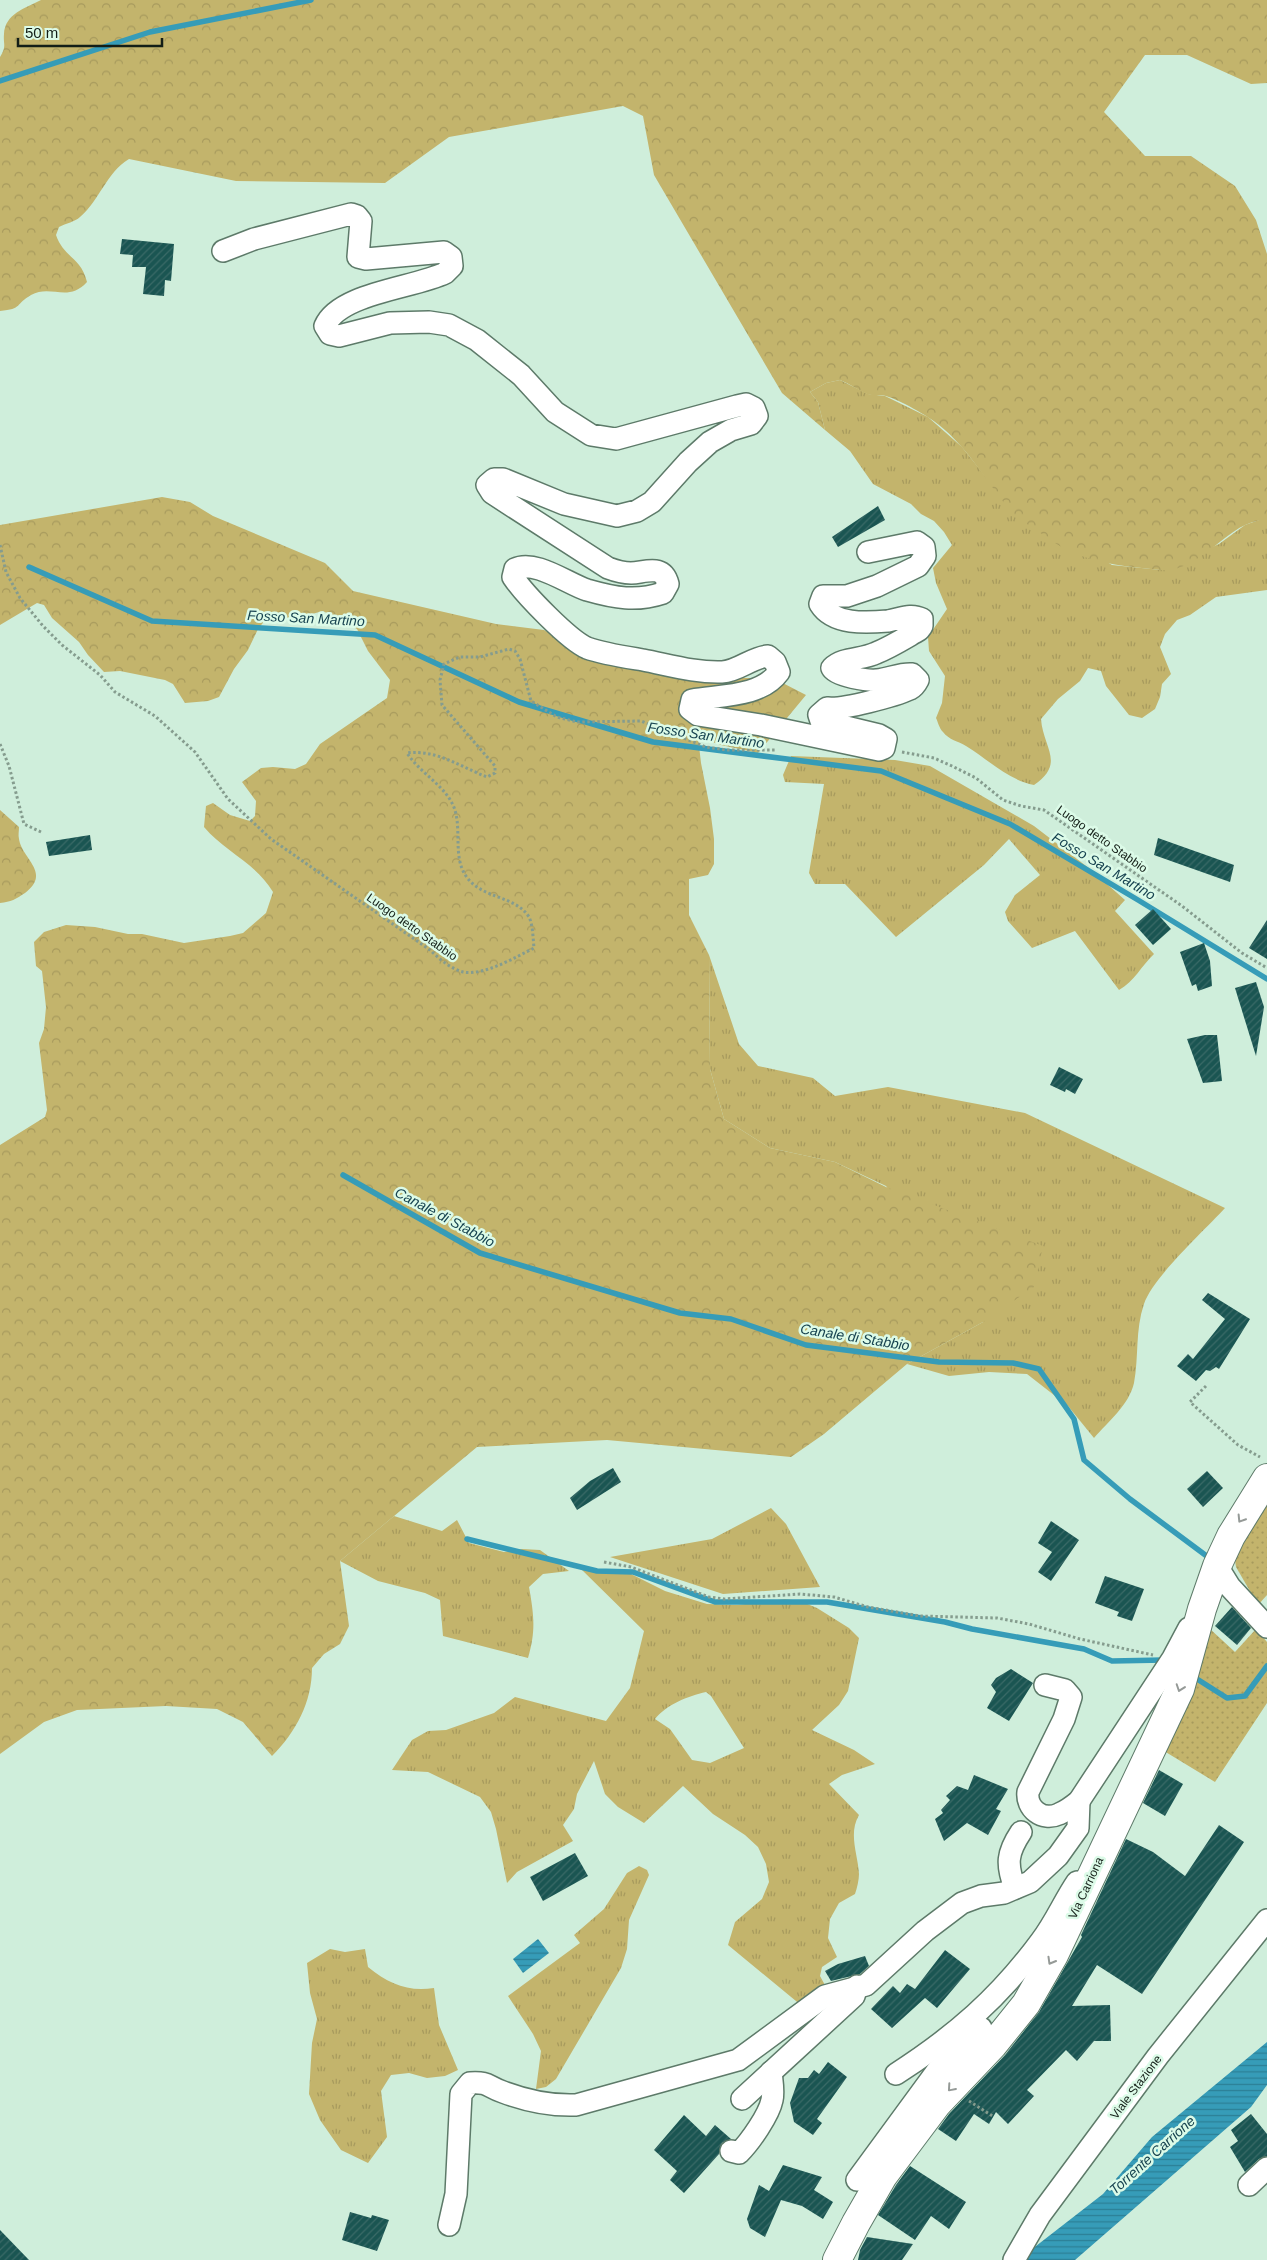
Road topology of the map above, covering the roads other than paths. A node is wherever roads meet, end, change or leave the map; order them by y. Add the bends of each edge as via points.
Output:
1 (223, 251) dead end
2 (868, 552) dead end
3 (1267, 1478) edge
4 (1217, 1566) junction
5 (1202, 1609) junction
6 (1267, 1627) edge
7 (1045, 1685) dead end
8 (1079, 1801) junction
9 (1021, 1832) dead end
10 (1111, 1834) junction
11 (1015, 1888) junction
12 (1267, 1920) edge
13 (857, 1986) junction
14 (984, 2006) junction
15 (771, 2072) junction
16 (896, 2074) dead end
17 (742, 2099) dead end
18 (731, 2151) dead end
19 (1267, 2168) edge
20 (857, 2180) dead end
21 (1248, 2185) dead end
22 (449, 2225) dead end
23 (837, 2260) edge
24 (1014, 2260) edge

1 - 2 street via 254,239 352,214 361,221 358,257 444,252 451,257 452,266 445,273 362,299 336,311 325,326 330,334 339,336 390,323 449,325 477,340 521,375 555,412 590,436 616,439 737,406 746,404 754,408 757,416 751,424 731,430 710,442 652,502 637,511 617,516 564,504 503,479 494,479 487,485 492,493 608,568 625,573 660,571 666,577 668,584 663,593 645,599 586,590 530,567 515,569 513,578 520,587 563,630 586,647 703,672 724,672 759,657 768,656 775,662 780,672 772,682 721,697 692,700 690,709 698,715 874,749 884,748 886,739 879,735 829,724 820,721 819,715 827,708 860,703 912,688 918,680 912,674 876,680 839,675 832,668 839,662 876,654 922,626 922,619 914,615 888,620 844,621 824,611 820,604 823,596 847,596 877,586 918,566 925,556 924,547 916,542
3 -> 4 main road, Via Carriona via 1231,1536
4 - 5 main road, Via Carriona
4 - 6 street via 1230,1587
5 - 8 street
5 -> 10 main road, Via Carriona via 1180,1689
7 - 8 street via 1065,1690 1071,1697 1064,1719 1028,1792 1027,1801 1039,1814 1057,1816
8 - 11 street via 1078,1828 1058,1856 1030,1882
9 - 11 street via 1008,1860
10 - 14 street via 1042,1939 1019,1970
10 -> 23 main road, Via Carriona via 1054,1955 1026,2004 993,2045 937,2104 883,2176
11 - 13 street via 962,1903 925,1931 866,1985
12 - 24 street, Viale Stazione via 1158,2056 1040,2215
13 - 15 street via 854,1996
13 - 22 street via 825,1996 738,2060 576,2105 550,2106 502,2092 485,2082 470,2083 461,2094 456,2194
14 - 16 street via 935,2049
14 - 20 street via 990,2012 990,2019 937,2070
15 - 17 street
15 - 18 street via 772,2102 748,2144 739,2153
19 - 21 street

